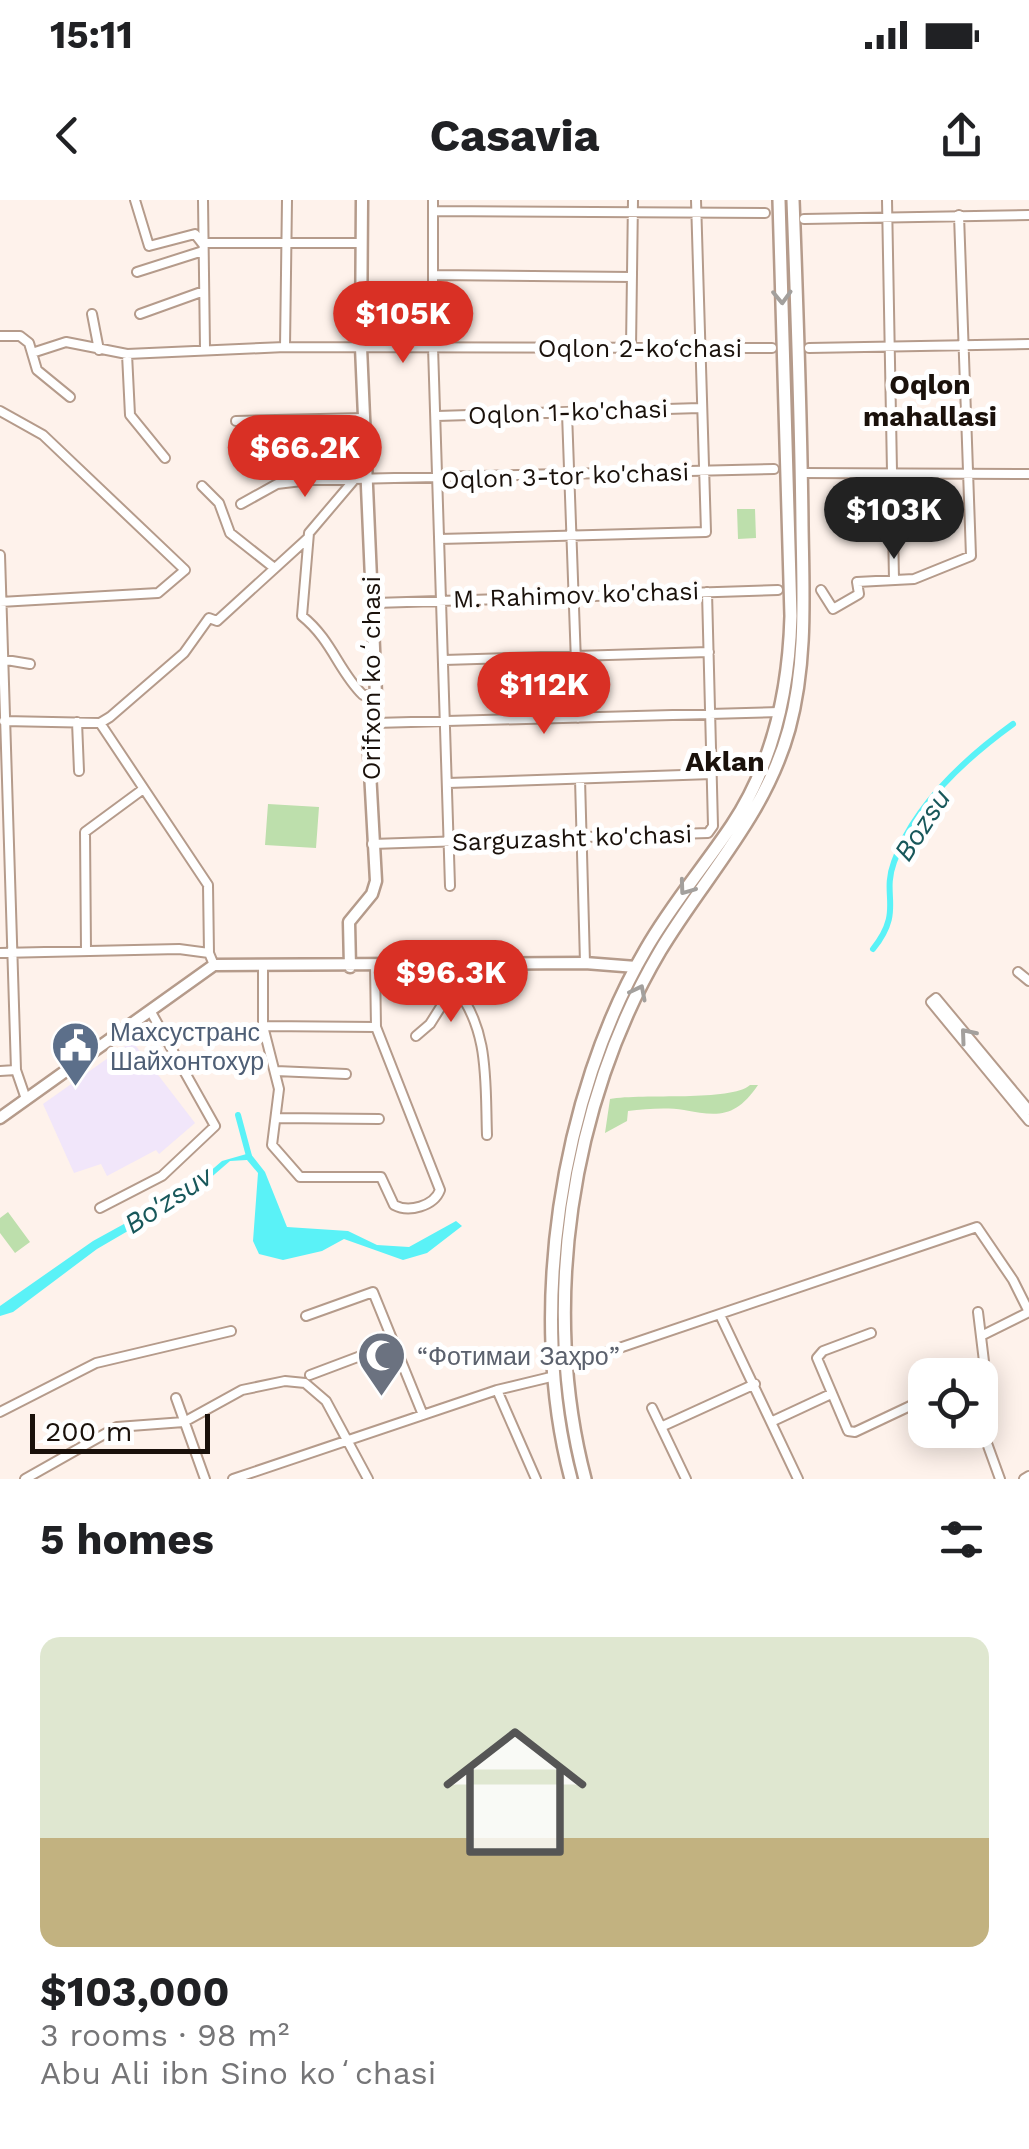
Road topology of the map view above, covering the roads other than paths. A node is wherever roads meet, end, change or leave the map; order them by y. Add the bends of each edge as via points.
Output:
1 (135, 200) edge
2 (203, 200) edge
3 (286, 200) edge
4 (362, 200) edge
5 (433, 200) edge
6 (633, 200) edge
7 (696, 200) edge
8 (779, 200) edge
9 (793, 200) edge
10 (887, 200) edge
11 (995, 200) edge
12 (433, 211) junction
13 (633, 211) junction
14 (696, 211) junction
15 (765, 212) dead end
16 (995, 214) junction
17 (959, 215) junction
18 (1029, 215) edge
19 (887, 216) junction
20 (804, 219) dead end
21 (361, 243) junction
22 (287, 244) junction
23 (202, 247) junction
24 (137, 272) dead end
25 (433, 275) junction
26 (632, 277) junction
27 (204, 291) junction
28 (92, 314) dead end
29 (140, 314) dead end
30 (0, 336) edge
31 (1029, 344) edge
32 (964, 346) junction
33 (285, 347) junction
34 (361, 347) junction
35 (698, 347) junction
36 (890, 347) junction
37 (206, 348) junction
38 (433, 348) junction
39 (631, 348) junction
40 (772, 348) dead end
41 (809, 348) dead end
42 (99, 350) junction
43 (32, 353) junction
44 (127, 354) junction
45 (70, 397) dead end
46 (700, 408) junction
47 (0, 410) edge
48 (567, 413) junction
49 (437, 416) junction
50 (364, 418) junction
51 (236, 421) dead end
52 (165, 458) dead end
53 (774, 470) dead end
54 (702, 472) junction
55 (802, 473) junction
56 (569, 474) junction
57 (892, 474) junction
58 (967, 474) junction
59 (1029, 474) edge
60 (437, 479) junction
61 (360, 480) junction
62 (202, 486) dead end
63 (241, 504) dead end
64 (573, 536) junction
65 (308, 538) junction
66 (439, 540) junction
67 (0, 555) edge
68 (273, 567) junction
69 (894, 580) junction
70 (778, 590) dead end
71 (821, 590) dead end
72 (707, 592) junction
73 (575, 596) junction
74 (442, 599) junction
75 (1, 602) edge
76 (374, 603) junction
77 (708, 652) junction
78 (576, 657) junction
79 (1, 660) edge
80 (444, 660) junction
81 (30, 664) dead end
82 (376, 695) junction
83 (780, 712) junction
84 (712, 713) junction
85 (578, 718) junction
86 (2, 722) edge
87 (77, 722) junction
88 (446, 722) junction
89 (100, 723) junction
90 (375, 723) junction
91 (776, 749) junction
92 (78, 770) dead end
93 (712, 774) junction
94 (4, 780) edge
95 (580, 780) junction
96 (448, 784) junction
97 (142, 790) junction
98 (748, 812) junction
99 (581, 838) junction
100 (5, 840) edge
101 (450, 842) junction
102 (372, 844) junction
103 (450, 886) dead end
104 (86, 951) junction
105 (0, 953) edge
106 (13, 953) junction
107 (212, 959) junction
108 (585, 962) junction
109 (375, 964) junction
110 (456, 964) junction
111 (264, 966) junction
112 (636, 966) junction
113 (350, 967) junction
114 (1018, 972) dead end
115 (1029, 980) edge
116 (454, 986) junction
117 (150, 1012) junction
118 (263, 1026) junction
119 (376, 1027) junction
120 (416, 1036) dead end
121 (16, 1070) junction
122 (0, 1071) edge
123 (276, 1072) junction
124 (346, 1074) dead end
125 (583, 1095) junction
126 (597, 1098) junction
127 (26, 1099) junction
128 (1029, 1110) edge
129 (0, 1118) edge
130 (278, 1118) junction
131 (379, 1119) dead end
132 (1029, 1121) edge
133 (488, 1135) dead end
134 (100, 1208) dead end
135 (564, 1239) junction
136 (978, 1312) dead end
137 (1029, 1312) edge
138 (720, 1315) junction
139 (306, 1316) dead end
140 (231, 1331) dead end
141 (870, 1333) dead end
142 (983, 1336) junction
143 (395, 1342) junction
144 (985, 1358) edge
145 (566, 1366) junction
146 (310, 1375) dead end
147 (555, 1376) junction
148 (755, 1384) junction
149 (497, 1390) junction
150 (831, 1394) junction
151 (176, 1398) dead end
152 (908, 1407) edge
153 (652, 1408) dead end
154 (0, 1412) edge
155 (424, 1416) junction
156 (773, 1420) junction
157 (184, 1422) junction
158 (663, 1426) junction
159 (348, 1438) junction
160 (989, 1448) edge
161 (573, 1458) junction
162 (26, 1479) edge
163 (206, 1479) edge
164 (233, 1479) edge
165 (368, 1479) edge
166 (536, 1479) edge
167 (572, 1479) edge
168 (585, 1479) edge
169 (686, 1479) edge
170 (798, 1479) edge
171 (1000, 1479) edge

1 - 23 street via 148,246 195,234
2 - 23 street
3 - 22 street
4 - 21 street, Orifxon koʻchasi
5 - 12 street
6 - 13 street
7 - 14 street, Oqlon 1-ko'chasi
8 -> 83 main road via 791,616
9 - 55 main road
10 - 19 street
11 - 16 street
12 - 13 street
12 - 25 street
13 - 14 street
13 - 26 street
14 - 15 street
14 - 35 street, Oqlon 1-ko'chasi
16 - 17 street
16 - 18 street
17 - 19 street
17 - 32 street
19 - 20 street
19 - 36 street
21 - 22 street
21 - 34 street, Orifxon koʻchasi
22 - 23 street
22 - 33 street
23 - 24 street
23 - 27 street
25 - 26 street
25 - 38 street
26 - 39 street
27 - 29 street
27 - 37 street
28 - 42 street
30 - 43 street via 20,336
31 - 32 street
32 - 36 street
32 - 58 street
33 - 34 street, Oqlon 2-ko‘chasi
33 - 37 street, Oqlon 2-ko‘chasi
34 - 38 street, Oqlon 2-ko‘chasi
34 - 50 street, Orifxon koʻchasi
35 - 39 street, Oqlon 2-ko‘chasi
35 - 40 street, Oqlon 2-ko‘chasi
35 - 46 street, Oqlon 1-ko'chasi
36 - 41 street
36 - 57 street
37 - 44 street, Oqlon 2-ko‘chasi
38 - 39 street, Oqlon 2-ko‘chasi
38 - 49 street
42 - 43 street, Oqlon 2-ko‘chasi via 66,342
42 - 44 street, Oqlon 2-ko‘chasi
43 - 45 street via 47,382
44 - 52 street via 130,415
46 - 48 street, Oqlon 1-ko'chasi
46 - 54 street, Oqlon 1-ko'chasi
47 - 75 street via 43,435 185,570 158,593
48 - 49 street, Oqlon 1-ko'chasi
48 - 56 street
49 - 60 street
50 - 51 street
50 - 61 street, Orifxon koʻchasi
53 - 54 street, Oqlon 3-tor ko'chasi
54 - 56 street, Oqlon 3-tor ko'chasi
54 - 64 street, Oqlon 1-ko'chasi via 706,532
55 - 57 street
55 - 91 main road via 802,655
56 - 60 street, Oqlon 3-tor ko'chasi
56 - 64 street
57 - 58 street
57 - 69 street
58 - 59 street
58 - 69 street via 971,556
60 - 61 street, Oqlon 3-tor ko'chasi
60 - 66 street
61 - 63 street, Oqlon 3-tor ko'chasi via 277,484
61 - 65 street
61 - 76 street, Orifxon koʻchasi
62 - 68 street via 219,504 230,533
64 - 66 street
64 - 73 street
65 - 68 street
65 - 82 street via 302,616 332,645 357,689
66 - 74 street
67 - 75 street
68 - 89 street
69 - 71 street via 857,582 858,594 833,609
70 - 72 street, M. Rahimov ko'chasi
72 - 73 street, M. Rahimov ko'chasi
72 - 77 street, Sarguzasht ko'chasi
73 - 74 street, M. Rahimov ko'chasi
73 - 78 street
74 - 76 street, M. Rahimov ko'chasi
74 - 80 street
75 - 79 street
76 - 82 street, Orifxon koʻchasi
77 - 78 street
77 - 84 street, Sarguzasht ko'chasi
78 - 80 street
78 - 85 street
79 - 81 street
79 - 86 street
80 - 88 street
82 - 90 street, Orifxon koʻchasi
83 - 84 street
83 - 91 main road
84 - 85 street
84 - 93 street, Sarguzasht ko'chasi
85 - 88 street
86 - 87 street
86 - 94 street
87 - 89 street
87 - 92 street
88 - 90 street
88 - 96 street
89 - 97 street
90 - 102 street, Orifxon koʻchasi via 368,735
91 - 98 main road
93 - 95 street
93 - 99 street, Sarguzasht ko'chasi via 708,833
94 - 100 street
95 - 96 street
95 - 99 street
96 - 101 street
97 - 104 street via 85,832
97 - 107 street via 208,885
98 -> 112 main road
126 -> 98 main road via 651,968
99 - 101 street, Sarguzasht ko'chasi
99 - 108 street
100 - 106 street
101 - 102 street, Sarguzasht ko'chasi
101 - 103 street
102 - 113 street, Orifxon koʻchasi via 376,886 350,922
104 - 106 street
104 - 107 street
105 - 106 street
106 - 121 street
107 - 111 street
107 - 117 street
108 - 110 street
108 - 112 street
109 - 110 street
109 - 113 street
109 - 119 street
110 - 116 street
111 - 113 street
111 - 118 street
112 - 125 main road
114 - 115 street
116 - 120 street
116 - 133 street via 468,1002 484,1045
117 - 127 street
117 - 134 street via 214,1126 162,1176
118 - 119 street
118 - 123 street
119 - 130 street via 440,1190 434,1200 401,1209 381,1176 300,1177 272,1145
121 - 122 street
121 - 127 street
123 - 124 street
123 - 130 street
125 - 126 main road
125 - 135 main road
126 - 135 main road
127 - 129 street
128 -> 132 street via 936,998 931,1002
130 - 131 street
135 - 145 main road
135 - 147 main road
136 - 142 street
137 - 138 street via 977,1227
137 - 142 street
138 - 145 street
138 - 148 street
139 - 143 street via 373,1292
140 - 154 street via 96,1363
141 - 150 street via 817,1358
142 - 144 street
143 - 146 street
143 - 155 street
145 - 161 main road
147 - 149 street
147 - 161 main road
148 - 156 street
148 - 158 street
149 - 155 street
149 - 166 street
150 - 152 street via 852,1433
150 - 156 street
151 - 157 street
153 - 158 street
155 - 159 street
156 - 170 street
157 - 159 street via 251,1387 299,1382 322,1396
157 - 162 street via 117,1428
157 - 163 street
158 - 169 street
159 - 164 street
159 - 165 street
160 - 171 street
161 - 167 main road
161 - 168 main road

